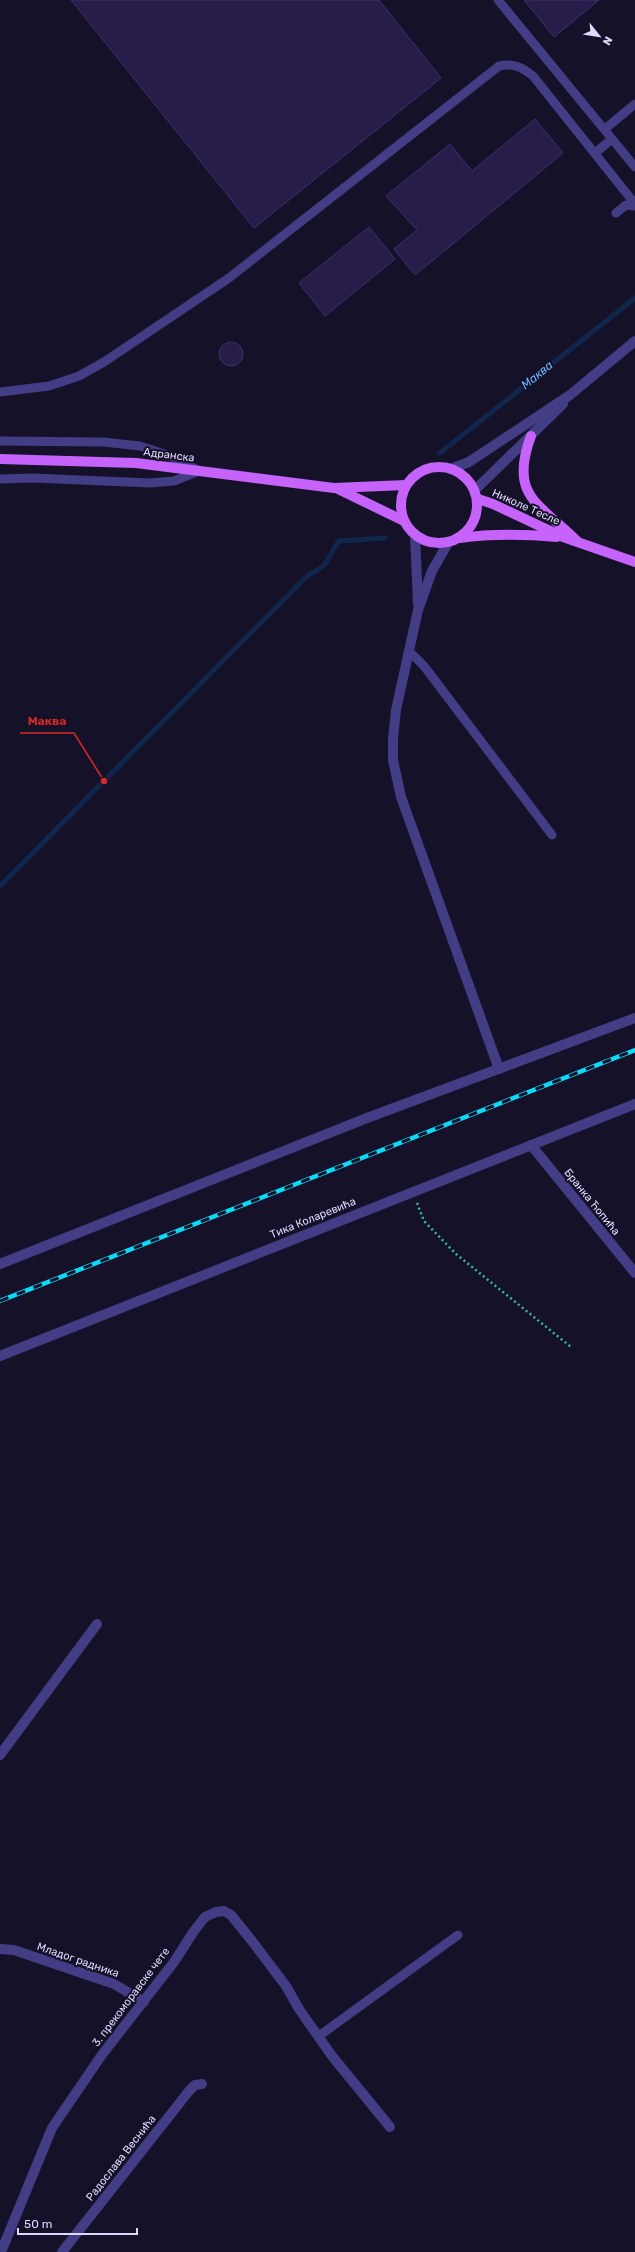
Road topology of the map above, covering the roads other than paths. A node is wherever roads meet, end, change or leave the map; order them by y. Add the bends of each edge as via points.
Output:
1 (498, 0) edge
2 (635, 104) edge
3 (604, 129) junction
4 (612, 139) junction
5 (595, 153) junction
6 (635, 168) edge
7 (635, 205) edge
8 (616, 212) dead end
9 (635, 341) edge
10 (0, 392) edge
11 (570, 395) junction
12 (531, 436) junction
13 (0, 441) edge
14 (0, 459) edge
15 (453, 468) junction
16 (199, 471) junction
17 (0, 480) edge
18 (406, 485) junction
19 (334, 488) junction
20 (476, 494) junction
21 (404, 521) junction
22 (415, 535) junction
23 (564, 537) junction
24 (458, 539) junction
25 (448, 543) junction
26 (581, 544) junction
27 (635, 562) edge
28 (418, 610) junction
29 (408, 653) junction
30 (552, 835) dead end
31 (635, 1018) edge
32 (499, 1069) junction
33 (635, 1104) edge
34 (531, 1145) junction
35 (0, 1264) edge
36 (635, 1274) edge
37 (0, 1356) edge
38 (97, 1624) dead end
39 (0, 1755) edge
40 (458, 1935) dead end
41 (0, 1949) edge
42 (144, 2002) junction
43 (319, 2036) junction
44 (202, 2084) dead end
45 (390, 2127) dead end
46 (1, 2252) edge
47 (62, 2252) edge

1 - 3 lane
2 - 3 lane
3 - 4 lane
4 - 5 lane
4 - 6 lane
5 - 7 lane
5 - 10 lane via 526,70 507,64 499,66 229,278 104,362 79,376 49,386
7 - 8 lane via 626,205
9 - 11 street
11 - 12 street
11 - 15 street via 469,462
12 - 20 street
12 - 26 main road via 522,471 525,486 532,499
13 - 16 lane via 103,442 140,446 167,454
14 - 16 main road, Адранска via 101,461
15 - 18 main road via 432,467 422,470
15 - 20 main road via 470,481
16 - 17 lane via 174,481 150,483 33,478
16 - 19 main road, Адранска
18 - 19 main road, Адранска
18 - 21 main road via 401,503
19 - 21 main road, Адранска
20 - 23 main road, Николе Тесле
20 - 24 main road via 478,511 474,522
21 - 22 main road
22 - 25 main road via 425,541
22 - 28 street
23 - 24 main road, Николе Тесле via 519,533 482,534
23 - 26 main road, Николе Тесле
24 - 25 main road
25 - 28 street via 432,571
26 - 27 main road, Николе Тесле
28 - 29 street
29 - 30 lane via 424,666
29 - 32 street via 396,710 393,739 393,760 401,797
31 - 32 street
32 - 35 street via 367,1118
33 - 34 street, Тика Коларевића
34 - 36 street, Бранка Ћопића
34 - 37 street, Тика Коларевића
38 - 39 street
40 - 43 lane
41 - 42 street, Младог радника via 14,1950 114,1984
42 - 43 street, 3. прекоморавске чете via 205,1917 224,1911 231,1915 252,1941
42 - 46 street, 3. прекоморавске чете via 101,2056 52,2128
43 - 45 street, 3. прекоморавске чете via 356,2087
44 - 47 street, Радослава Веснића via 195,2085 189,2091

